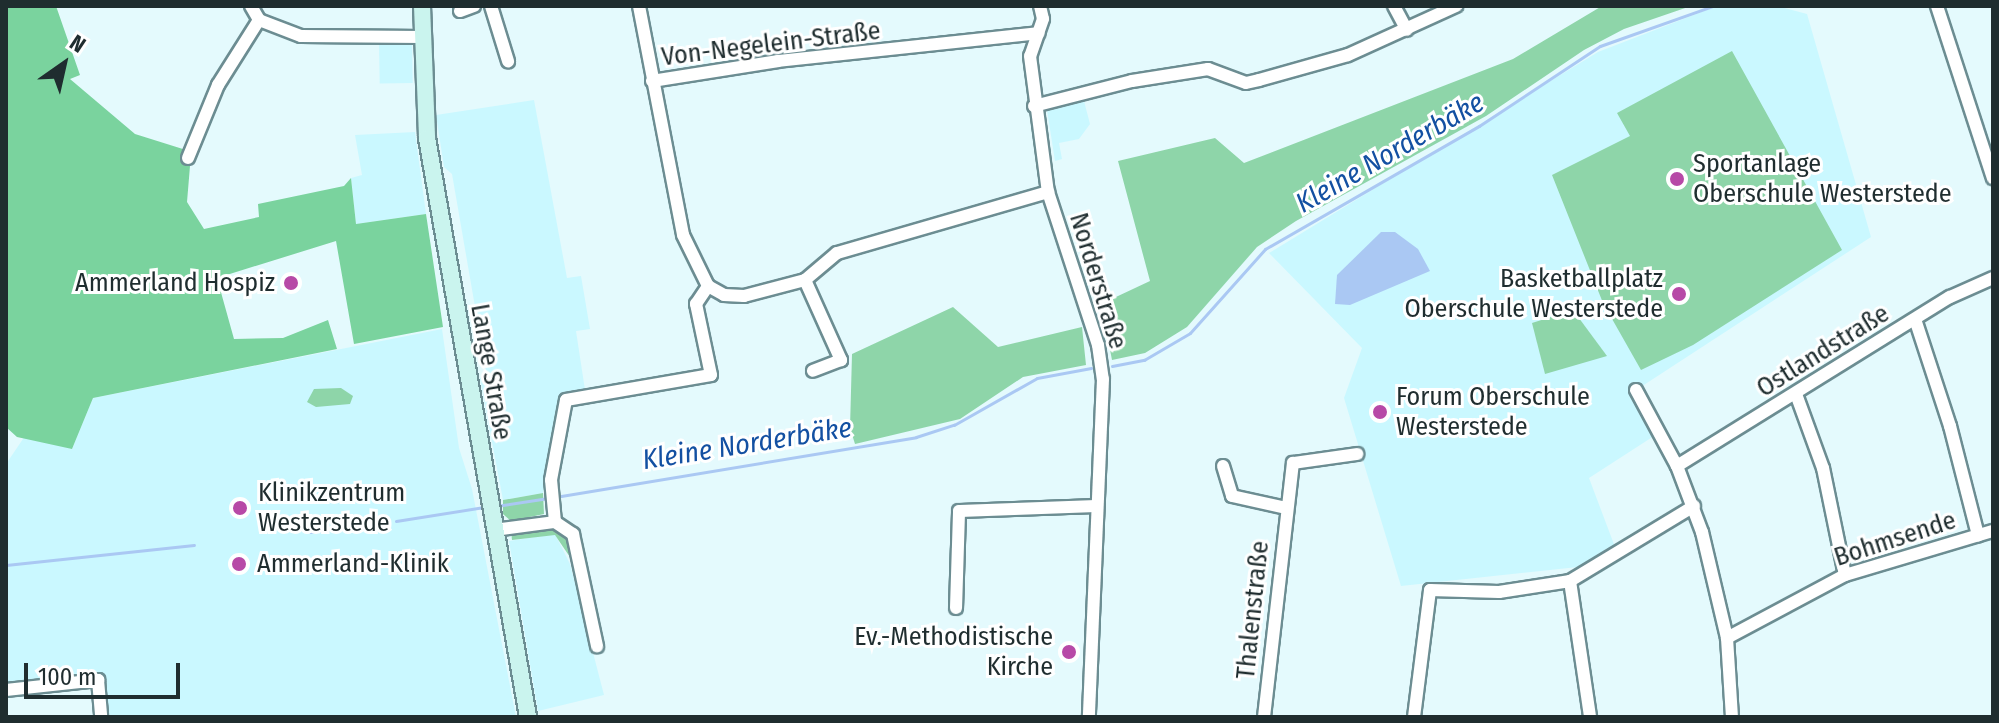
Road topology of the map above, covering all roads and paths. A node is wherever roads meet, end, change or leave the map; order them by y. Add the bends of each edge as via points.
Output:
1 (251, 6) edge
2 (422, 6) edge
3 (474, 6) edge
4 (491, 6) edge
5 (639, 6) edge
6 (1040, 6) edge
7 (1394, 6) edge
8 (1456, 6) edge
9 (1937, 6) edge
10 (460, 11) dead end
11 (259, 20) junction
12 (1407, 30) junction
13 (1039, 33) junction
14 (422, 34) junction
15 (508, 61) dead end
16 (652, 81) junction
17 (1034, 106) junction
18 (188, 158) dead end
19 (1993, 178) edge
20 (1048, 192) junction
21 (1993, 278) edge
22 (805, 280) junction
23 (708, 286) junction
24 (1915, 319) junction
25 (813, 371) dead end
26 (1636, 390) dead end
27 (1796, 394) junction
28 (1357, 454) dead end
29 (1223, 466) dead end
30 (1677, 466) junction
31 (1097, 506) junction
32 (1694, 506) junction
33 (1286, 508) junction
34 (555, 522) junction
35 (494, 526) junction
36 (1993, 531) edge
37 (1978, 535) junction
38 (1845, 575) junction
39 (1570, 581) junction
40 (956, 608) dead end
41 (1727, 638) junction
42 (597, 646) dead end
43 (6, 690) edge
44 (101, 717) edge
45 (528, 717) edge
46 (1089, 717) edge
47 (1264, 717) edge
48 (1414, 717) edge
49 (1590, 717) edge
50 (1732, 717) edge

1 - 11 street
2 - 14 street, Lange Straße
3 - 10 street
4 - 15 street
5 - 16 street
6 - 13 street, Norderstraße
7 - 12 street
8 - 12 street
9 - 19 street
11 - 14 street via 314,38
11 - 18 street via 218,85
12 - 17 street via 1318,66 1246,83 1208,69 1132,81
13 - 16 street, Von-Negelein-Straße via 778,61
13 - 17 street, Norderstraße via 1030,56
14 - 35 street, Lange Straße via 427,138
16 - 23 street via 683,235
17 - 20 street, Norderstraße
20 - 22 street via 837,253
20 - 31 street, Norderstraße via 1103,379
21 - 24 street, Ostlandstraße
22 - 23 street via 744,296 724,295
22 - 25 street via 841,360
23 - 34 street via 696,304 711,382 566,400 551,486
24 - 27 street, Ostlandstraße
24 - 37 street
26 - 30 street
27 - 30 street, Ostlandstraße
27 - 38 street via 1823,468
28 - 33 street, Thalenstraße via 1293,463
29 - 33 street, Thalenstraße via 1232,496
30 - 32 street
31 - 40 street via 959,511
31 - 46 street, Norderstraße
32 - 39 street
32 - 41 street
33 - 47 street, Thalenstraße
34 - 35 street
34 - 42 street via 573,534
35 - 45 street, Lange Straße
36 - 37 street, Bohmsende
37 - 38 street, Bohmsende
38 - 41 street, Bohmsende
39 - 48 street via 1499,592 1430,590
39 - 49 street
41 - 50 street
43 - 44 street via 98,680

